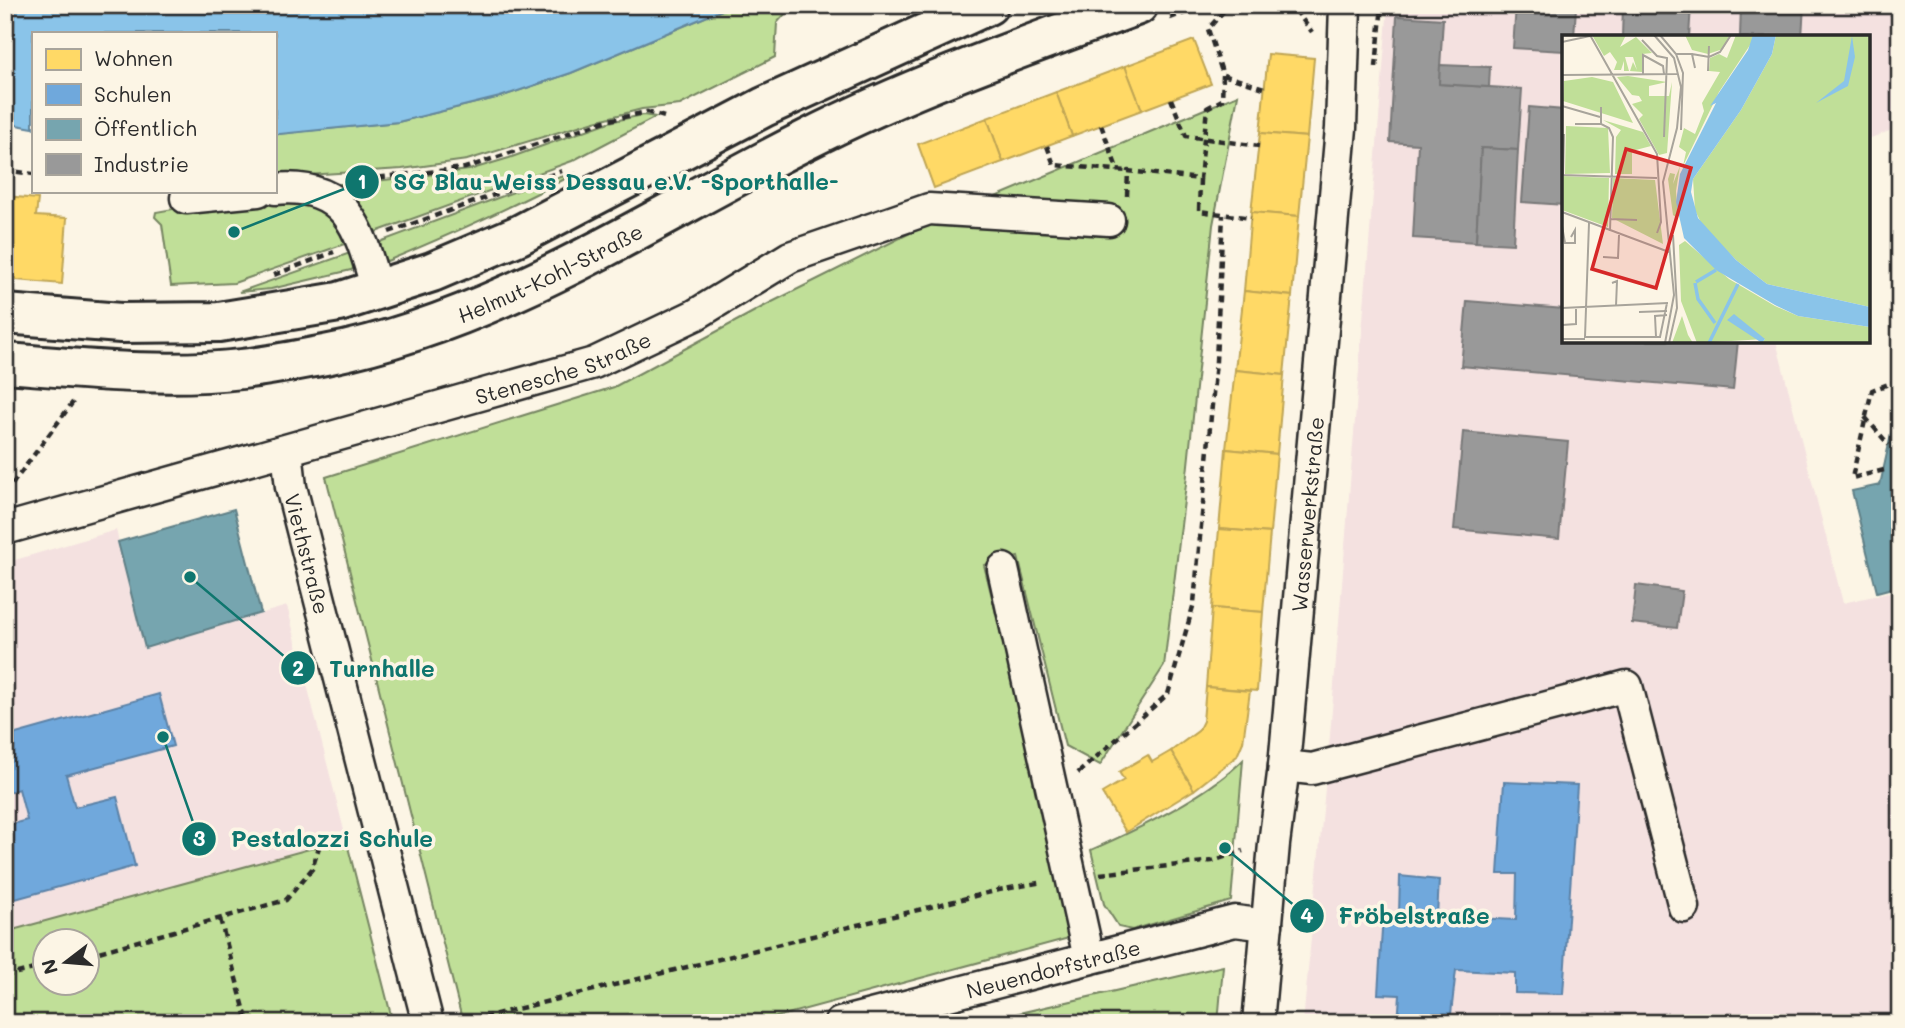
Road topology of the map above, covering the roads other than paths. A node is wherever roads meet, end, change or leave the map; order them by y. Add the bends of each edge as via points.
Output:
1 (988, 5) edge
2 (1138, 5) edge
3 (1345, 5) edge
4 (276, 189) edge
5 (248, 192) edge
6 (186, 198) dead end
7 (1109, 220) road end
8 (377, 290) junction
9 (5, 314) edge
10 (5, 363) edge
11 (287, 451) junction
12 (5, 529) edge
13 (1003, 569) dead end
14 (1284, 765) junction
15 (1684, 907) dead end
16 (1267, 925) junction
17 (1089, 958) junction
18 (859, 1020) edge
19 (428, 1023) edge
20 (1258, 1023) edge

1 - 8 main road via 764,107 519,235
2 - 10 main road, Helmut-Kohl-Straße via 955,75 808,139 559,270 483,306 396,337 242,369 149,373
3 - 14 street, Wasserwerkstraße via 1341,128
4 - 8 street via 311,190 332,200 363,241
5 - 6 street
7 - 11 street, Stenesche Straße via 929,209 790,257 695,315 594,363
8 - 9 main road via 339,302 219,322 121,323
11 - 12 street, Stenesche Straße
11 - 19 street, Viethstraße via 291,487
13 - 17 street via 1084,872
14 - 15 street via 1312,769 1627,686
14 - 16 street, Wasserwerkstraße
16 - 17 street, Neuendorfstraße via 1235,921
16 - 20 street, Wasserwerkstraße
17 - 18 street, Neuendorfstraße

